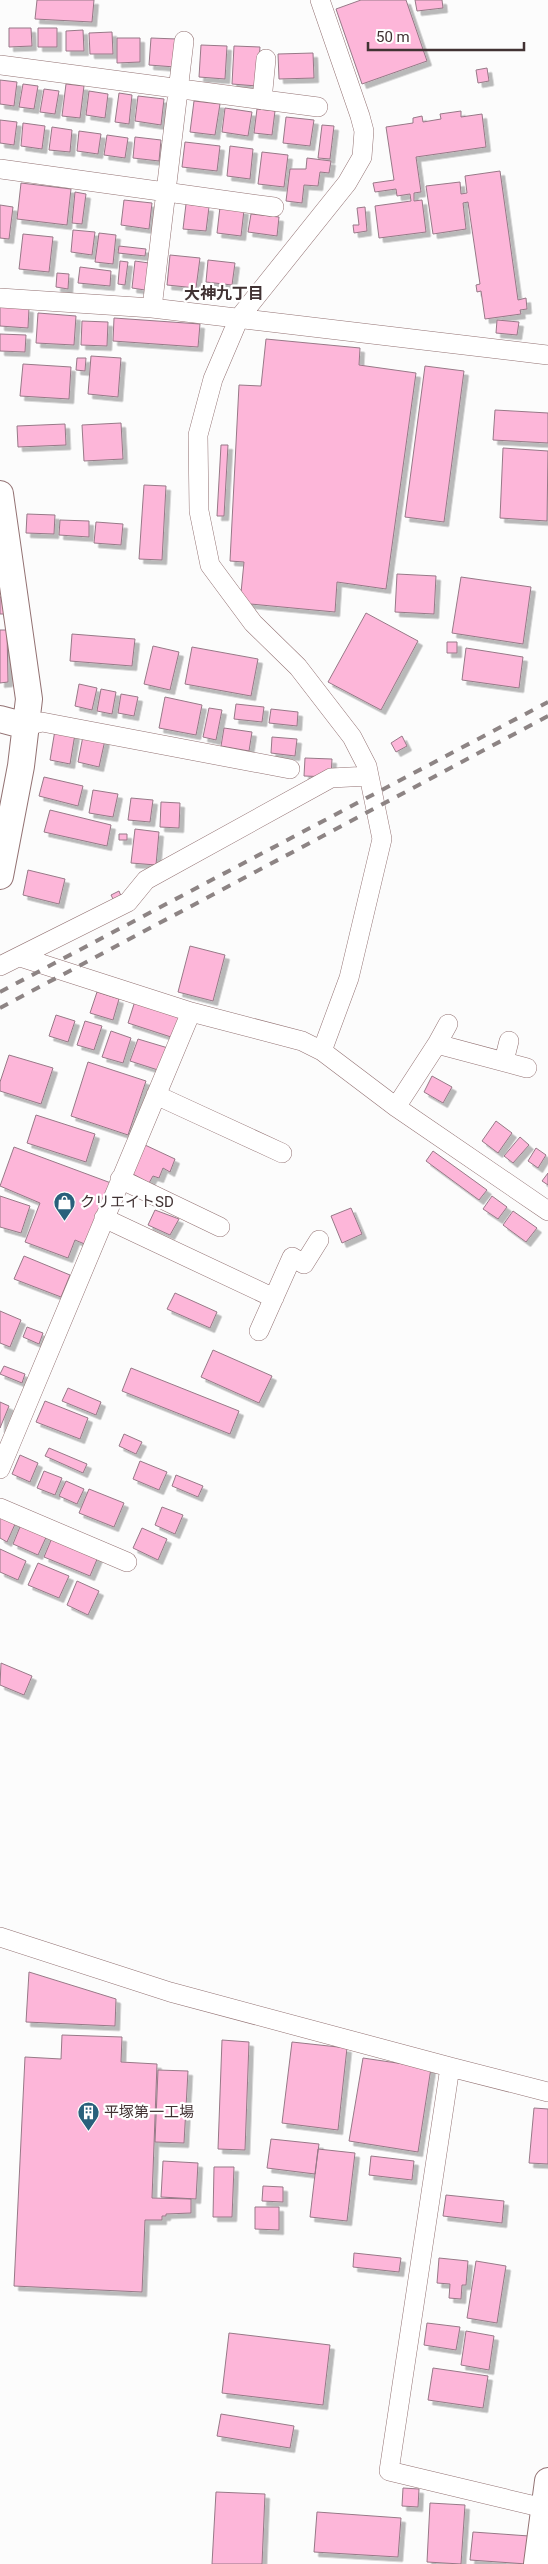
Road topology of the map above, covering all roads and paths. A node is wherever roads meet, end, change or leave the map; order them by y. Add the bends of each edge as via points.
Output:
1 (320, 0) edge
2 (184, 42) dead end
3 (266, 58) dead end
4 (0, 65) edge
5 (177, 90) junction
6 (262, 100) junction
7 (318, 106) dead end
8 (0, 169) edge
9 (165, 192) junction
10 (274, 207) dead end
11 (0, 298) edge
12 (152, 308) junction
13 (239, 318) junction
14 (548, 355) edge
15 (0, 494) edge
16 (0, 719) edge
17 (26, 726) junction
18 (290, 769) dead end
19 (369, 776) junction
20 (0, 876) edge
21 (20, 957) junction
22 (0, 966) edge
23 (190, 1012) junction
24 (448, 1024) dead end
25 (509, 1041) dead end
26 (438, 1044) junction
27 (322, 1051) junction
28 (504, 1062) junction
29 (528, 1068) dead end
30 (156, 1094) junction
31 (396, 1107) junction
32 (282, 1153) dead end
33 (120, 1179) junction
34 (548, 1211) edge
35 (104, 1218) junction
36 (220, 1227) dead end
37 (319, 1240) dead end
38 (274, 1298) junction
39 (259, 1331) dead end
40 (0, 1469) edge
41 (0, 1508) edge
42 (127, 1562) dead end
43 (0, 1937) edge
44 (450, 2067) junction
45 (548, 2092) edge
46 (548, 2481) edge
47 (544, 2508) junction
48 (537, 2564) edge

1 - 13 street via 360,116 364,131 362,157 347,183
2 - 5 street
3 - 6 street
4 - 5 street
5 - 6 street
5 - 9 street
6 - 7 street
8 - 9 street
9 - 10 street
9 - 12 street
11 - 12 street
12 - 13 street
13 - 14 street
13 - 19 street via 213,379 198,436 199,511 210,565 253,623 298,668 352,737
15 - 17 street via 29,700
16 - 17 street
17 - 18 street via 42,722 148,734
17 - 20 street
19 - 21 street via 331,778 146,880 128,902
19 - 27 street via 382,839 349,978
21 - 22 street
21 - 23 street
23 - 27 street via 302,1041
23 - 30 street
24 - 26 street
25 - 28 street
26 - 28 street
26 - 31 street
27 - 31 street
28 - 29 street
30 - 32 street via 264,1136
30 - 33 street
31 - 34 street
33 - 35 street
33 - 36 street
35 - 38 street
35 - 40 street
37 - 38 street via 304,1264 292,1257
38 - 39 street
41 - 42 street
43 - 44 street via 170,1992
44 - 45 street
44 - 47 street via 389,2471
46 - 47 street
47 - 48 street

